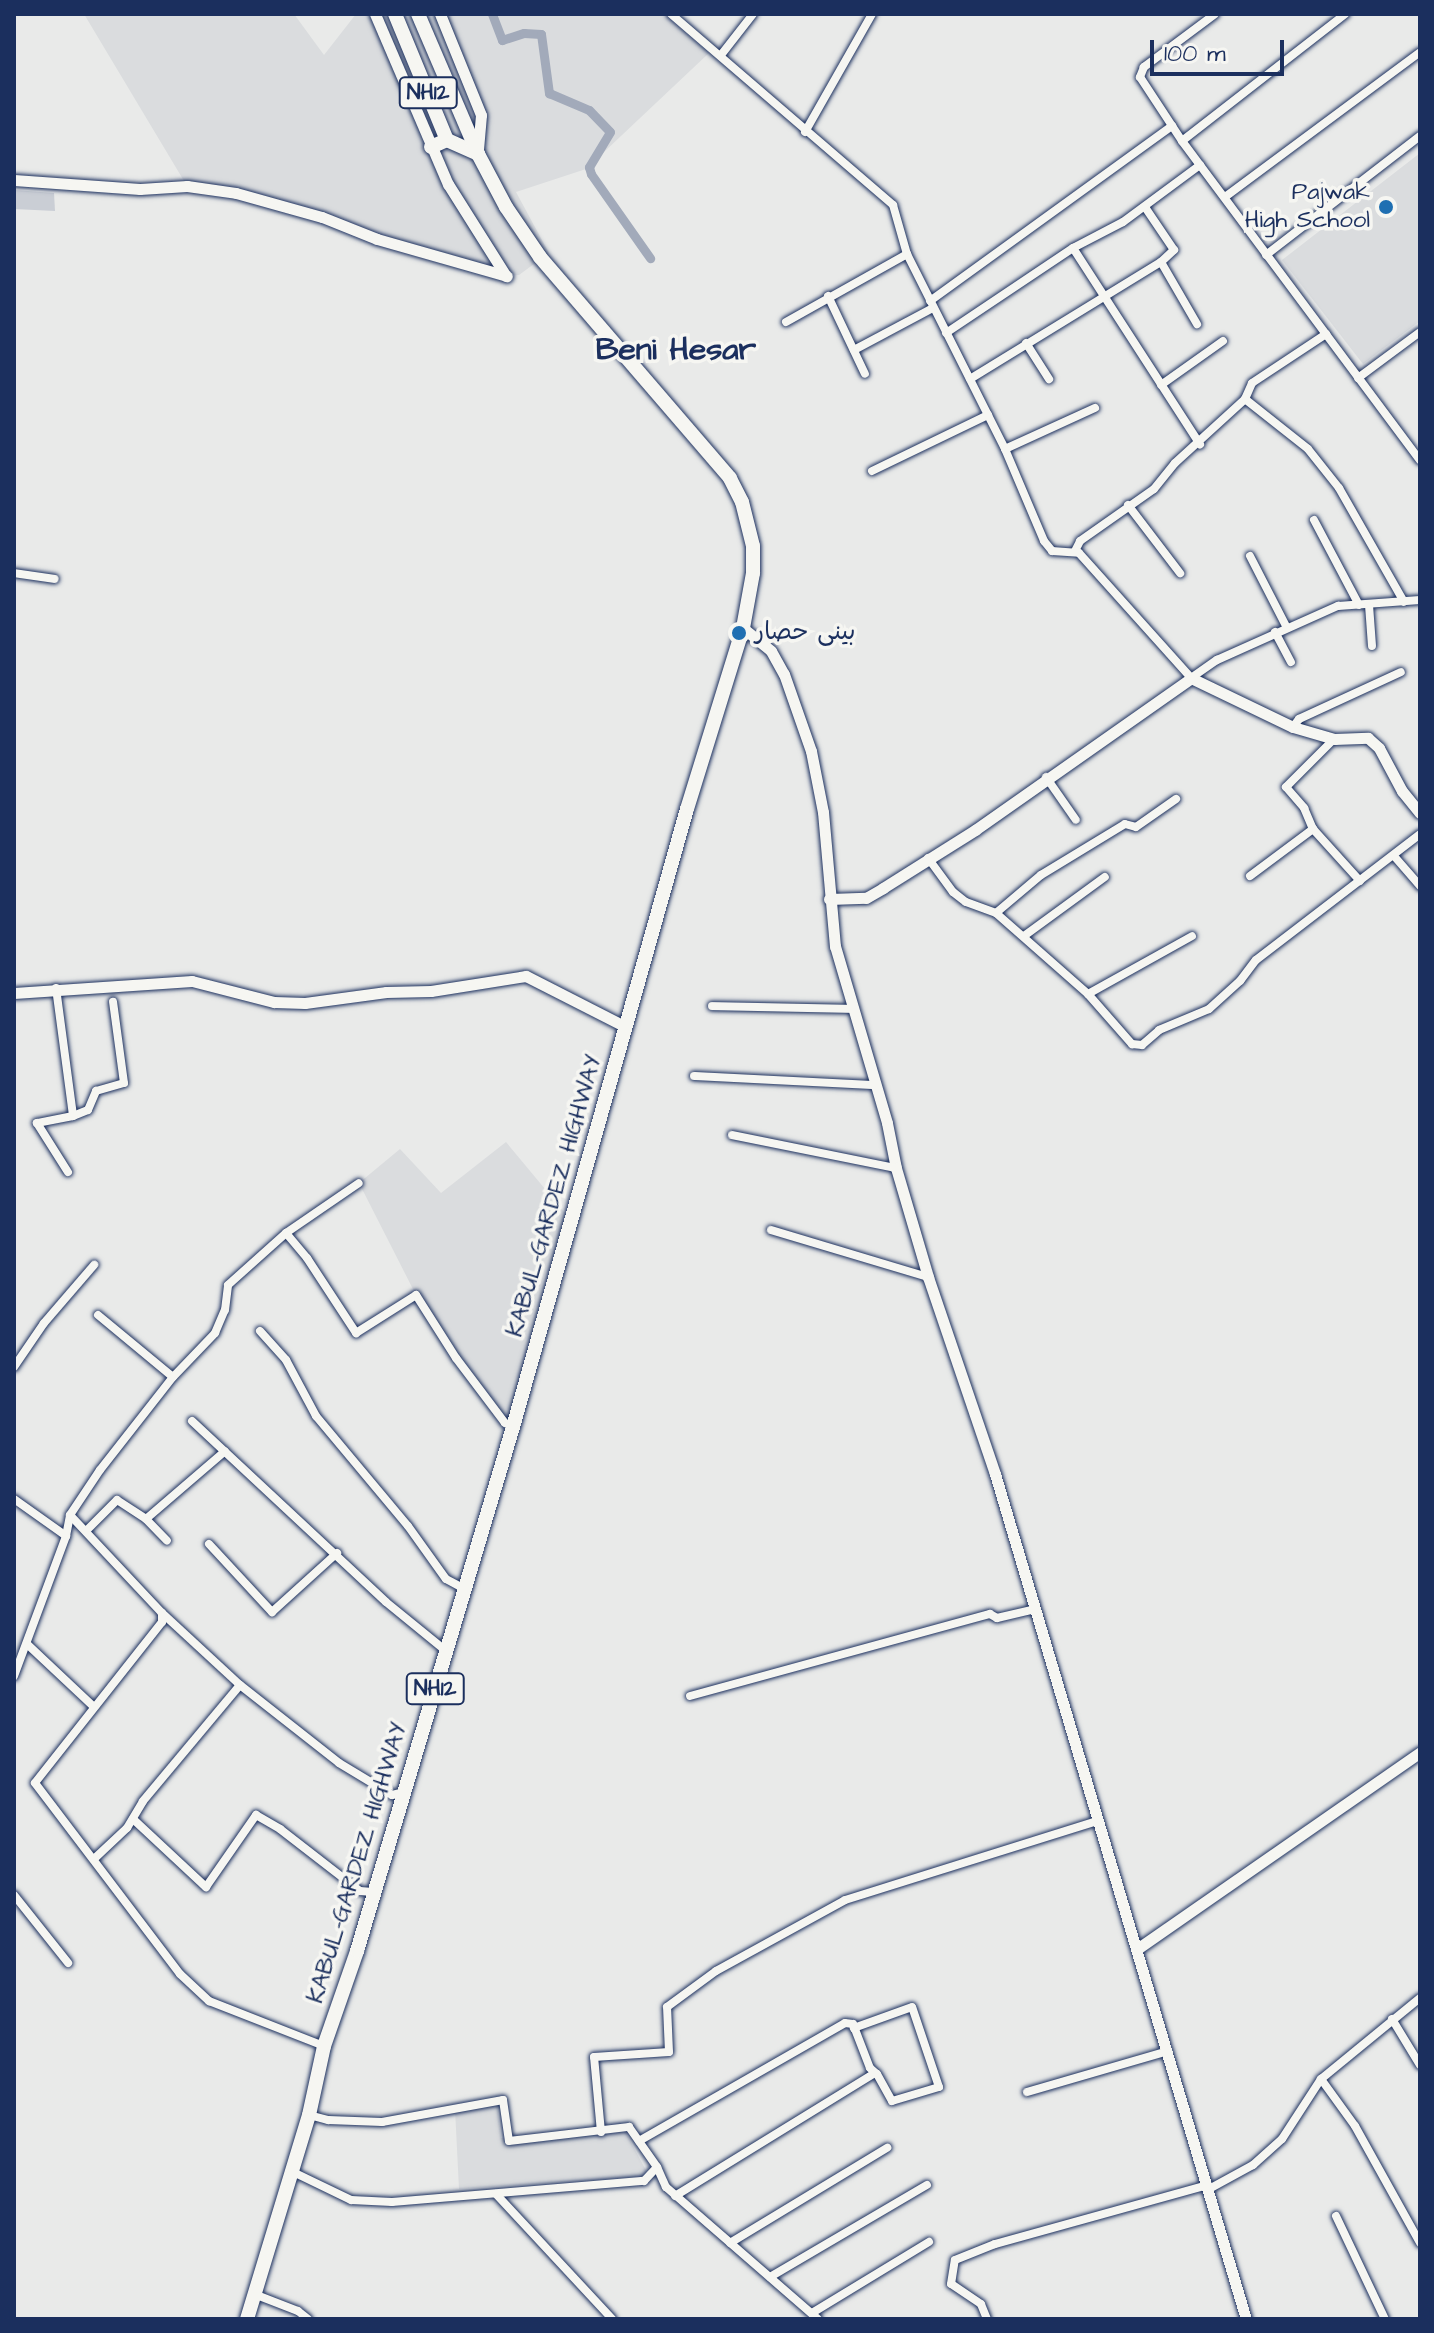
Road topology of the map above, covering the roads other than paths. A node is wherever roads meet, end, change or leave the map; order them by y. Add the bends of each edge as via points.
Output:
1 (375, 14) edge
2 (395, 14) edge
3 (418, 14) edge
4 (440, 14) edge
5 (671, 14) edge
6 (753, 14) edge
7 (872, 14) edge
8 (1215, 14) edge
9 (1345, 14) edge
10 (1420, 52) edge
11 (721, 55) junction
12 (1172, 126) junction
13 (805, 132) junction
14 (1420, 136) edge
15 (447, 140) junction
16 (1182, 141) junction
17 (431, 147) junction
18 (478, 154) junction
19 (1200, 165) junction
20 (14, 180) edge
21 (1225, 197) junction
22 (1145, 207) junction
23 (1073, 248) junction
24 (907, 254) junction
25 (1266, 255) junction
26 (1161, 262) junction
27 (828, 296) junction
28 (1103, 296) junction
29 (931, 304) junction
30 (786, 322) dead end
31 (1197, 324) dead end
32 (1420, 332) edge
33 (946, 333) junction
34 (1326, 334) junction
35 (1223, 341) dead end
36 (1026, 343) junction
37 (854, 350) junction
38 (865, 374) dead end
39 (1358, 378) junction
40 (970, 379) junction
41 (1049, 379) dead end
42 (1161, 385) junction
43 (1245, 399) junction
44 (1095, 408) dead end
45 (988, 415) junction
46 (1420, 442) edge
47 (1200, 444) junction
48 (1411, 448) junction
49 (1005, 449) junction
50 (1420, 460) edge
51 (872, 471) dead end
52 (1128, 505) junction
53 (1314, 520) dead end
54 (1075, 551) junction
55 (1250, 556) dead end
56 (14, 573) edge
57 (1180, 573) dead end
58 (55, 579) dead end
59 (1420, 600) edge
60 (1404, 602) junction
61 (1359, 605) junction
62 (1369, 605) junction
63 (743, 628) junction
64 (1287, 628) junction
65 (1275, 632) junction
66 (1372, 646) dead end
67 (1291, 662) dead end
68 (1401, 672) dead end
69 (1191, 678) junction
70 (1293, 727) junction
71 (1334, 739) junction
72 (1046, 777) junction
73 (1176, 799) dead end
74 (1420, 813) edge
75 (1076, 820) dead end
76 (1313, 829) junction
77 (1420, 834) edge
78 (1394, 856) junction
79 (928, 858) junction
80 (1250, 876) dead end
81 (1105, 877) dead end
82 (1360, 881) junction
83 (1420, 886) edge
84 (829, 899) junction
85 (996, 913) junction
86 (1024, 936) junction
87 (1192, 936) dead end
88 (56, 988) junction
89 (14, 993) edge
90 (1088, 994) junction
91 (113, 1002) dead end
92 (712, 1006) dead end
93 (853, 1009) junction
94 (626, 1027) junction
95 (694, 1076) dead end
96 (873, 1085) junction
97 (73, 1116) junction
98 (732, 1135) dead end
99 (896, 1168) junction
100 (68, 1172) dead end
101 (359, 1183) dead end
102 (771, 1230) dead end
103 (286, 1233) junction
104 (94, 1265) dead end
105 (928, 1277) junction
106 (98, 1315) dead end
107 (260, 1331) dead end
108 (14, 1367) edge
109 (173, 1377) junction
110 (192, 1421) dead end
111 (513, 1427) junction
112 (225, 1451) junction
113 (14, 1499) edge
114 (70, 1515) junction
115 (146, 1519) junction
116 (86, 1531) junction
117 (66, 1536) junction
118 (167, 1541) dead end
119 (209, 1544) dead end
120 (337, 1553) junction
121 (465, 1589) junction
122 (1035, 1609) junction
123 (162, 1613) junction
124 (27, 1644) junction
125 (446, 1651) junction
126 (15, 1669) edge
127 (240, 1685) junction
128 (690, 1696) dead end
129 (93, 1706) junction
130 (1420, 1752) edge
131 (404, 1792) junction
132 (133, 1819) junction
133 (1097, 1821) junction
134 (95, 1858) junction
135 (373, 1892) junction
136 (14, 1895) edge
137 (1137, 1949) junction
138 (68, 1963) dead end
139 (1420, 1998) edge
140 (1392, 2019) junction
141 (854, 2028) junction
142 (324, 2046) junction
143 (1168, 2051) junction
144 (1420, 2065) edge
145 (873, 2074) junction
146 (1321, 2079) junction
147 (1027, 2092) dead end
148 (309, 2115) junction
149 (601, 2132) junction
150 (639, 2141) junction
151 (887, 2148) dead end
152 (657, 2167) junction
153 (291, 2171) junction
154 (927, 2185) dead end
155 (1209, 2187) junction
156 (496, 2194) junction
157 (675, 2196) junction
158 (1336, 2216) dead end
159 (929, 2242) dead end
160 (730, 2243) junction
161 (1420, 2243) edge
162 (770, 2277) junction
163 (254, 2294) junction
164 (815, 2316) edge
165 (247, 2319) edge
166 (308, 2319) edge
167 (612, 2319) edge
168 (987, 2319) edge
169 (1246, 2319) edge
170 (1385, 2319) edge

1 - 17 street
2 - 15 highway, NH12
3 - 18 highway, NH12
4 - 18 street via 481,115
5 - 11 street
6 - 11 street
7 - 13 street
8 - 12 street via 1140,71
9 - 16 street
10 - 21 street
11 - 13 street
12 - 16 street
12 - 29 street
13 - 24 street via 893,205
14 - 25 street
15 - 17 highway
15 - 18 highway, NH12
16 - 19 street
17 - 20 street via 448,184 507,276 236,193 187,186 106,188
18 - 63 highway, KABUL-GARDEZ HIGHWAY / NH12 via 540,257 730,478 753,546
19 - 21 street
19 - 22 street
21 - 25 street
22 - 23 street
22 - 26 street via 1174,250
23 - 28 street
23 - 33 street
24 - 27 street
24 - 29 street
25 - 34 street
26 - 28 street
26 - 31 street
27 - 30 street
27 - 37 street
28 - 36 street
28 - 42 street
29 - 33 street
29 - 37 street
32 - 39 street
33 - 40 street
34 - 39 street
34 - 43 street via 1252,383
35 - 42 street
36 - 40 street
36 - 41 street
37 - 38 street
39 - 48 street
40 - 45 street
42 - 47 street
43 - 47 street
43 - 60 street via 1308,449 1339,488
44 - 49 street
45 - 49 street
45 - 51 street
46 - 48 street
47 - 52 street via 1154,489
48 - 50 street
49 - 54 street via 1044,541 1060,553
52 - 54 street via 1080,541
52 - 57 street
53 - 61 street
54 - 69 street
55 - 64 street
56 - 58 street
59 - 60 street
60 - 62 street
61 - 62 street
61 - 64 street via 1338,606
62 - 66 street
63 - 84 street via 771,651 802,721 818,779
63 - 94 highway, KABUL-GARDEZ HIGHWAY / NH12
64 - 65 street
65 - 67 street
65 - 69 street
68 - 70 street via 1299,719
69 - 70 street
69 - 72 street
70 - 71 street
71 - 74 street via 1360,736 1375,742
71 - 76 street via 1286,787
72 - 75 street
72 - 79 street
73 - 85 street via 1136,827 1125,824 1041,875
76 - 80 street
76 - 82 street
77 - 78 street
78 - 82 street
78 - 83 street
79 - 84 street via 866,898
79 - 85 street via 953,892
81 - 86 street
82 - 90 street via 1256,960 1209,1009 1159,1030 1142,1045 1132,1044
84 - 93 street via 835,946
85 - 86 street
86 - 90 street
87 - 90 street
88 - 89 street
88 - 94 street via 192,981 274,1002 305,1003 526,976
88 - 97 street
91 - 97 street via 124,1083 96,1091 88,1110
92 - 93 street
93 - 96 street
94 - 111 highway, KABUL-GARDEZ HIGHWAY / NH12
95 - 96 street
96 - 99 street
97 - 100 street via 37,1123
98 - 99 street
99 - 105 street
101 - 103 street
102 - 105 street
103 - 109 street via 228,1285 215,1333
103 - 111 street via 356,1333 416,1295 464,1369
104 - 108 street
105 - 122 street
106 - 109 street
107 - 121 street via 286,1360 316,1416 446,1579
109 - 114 street
110 - 112 street
111 - 121 highway, KABUL-GARDEZ HIGHWAY / NH12
112 - 115 street
112 - 120 street
113 - 117 street
114 - 116 street
114 - 117 street
115 - 116 street via 117,1500
115 - 118 street
116 - 123 street
117 - 124 street
119 - 120 street via 272,1612
120 - 125 street
121 - 125 highway, KABUL-GARDEZ HIGHWAY / NH12
122 - 128 street via 997,1618 990,1614
122 - 133 street
123 - 127 street
123 - 129 street via 162,1622
124 - 126 street
124 - 129 street
125 - 131 highway, KABUL-GARDEZ HIGHWAY / NH12
127 - 131 street via 339,1763 392,1795
127 - 132 street
129 - 134 street via 35,1783
130 - 137 street
131 - 135 highway, KABUL-GARDEZ HIGHWAY / NH12
132 - 134 street
132 - 135 street via 206,1887 256,1815 360,1891
133 - 137 street
133 - 149 street via 845,1900 716,1971 667,2007 669,2052 594,2057
134 - 142 street via 180,1974 209,2001
135 - 142 highway, KABUL-GARDEZ HIGHWAY / NH12
136 - 138 street
137 - 143 street
139 - 140 street
140 - 144 street
140 - 146 street
141 - 145 street
141 - 145 street via 912,2007 939,2087 892,2101
141 - 150 street via 845,2023
142 - 148 highway, KABUL-GARDEZ HIGHWAY / NH12
143 - 147 street
143 - 155 street
145 - 157 street
146 - 155 street via 1282,2139 1253,2165
146 - 161 street via 1355,2126
148 - 149 street via 382,2122 503,2100 509,2141
148 - 153 highway, KABUL-GARDEZ HIGHWAY / NH12
149 - 150 street via 629,2127
150 - 152 street
151 - 160 street
152 - 156 street via 644,2181
152 - 157 street
153 - 156 street via 351,2200
153 - 163 highway, KABUL-GARDEZ HIGHWAY / NH12
154 - 162 street
155 - 168 street via 995,2244 955,2260 951,2284 981,2304
155 - 169 street
156 - 167 street
157 - 160 street
158 - 170 street
159 - 164 street
160 - 162 street
162 - 164 street
163 - 165 highway, KABUL-GARDEZ HIGHWAY / NH12
163 - 166 street

